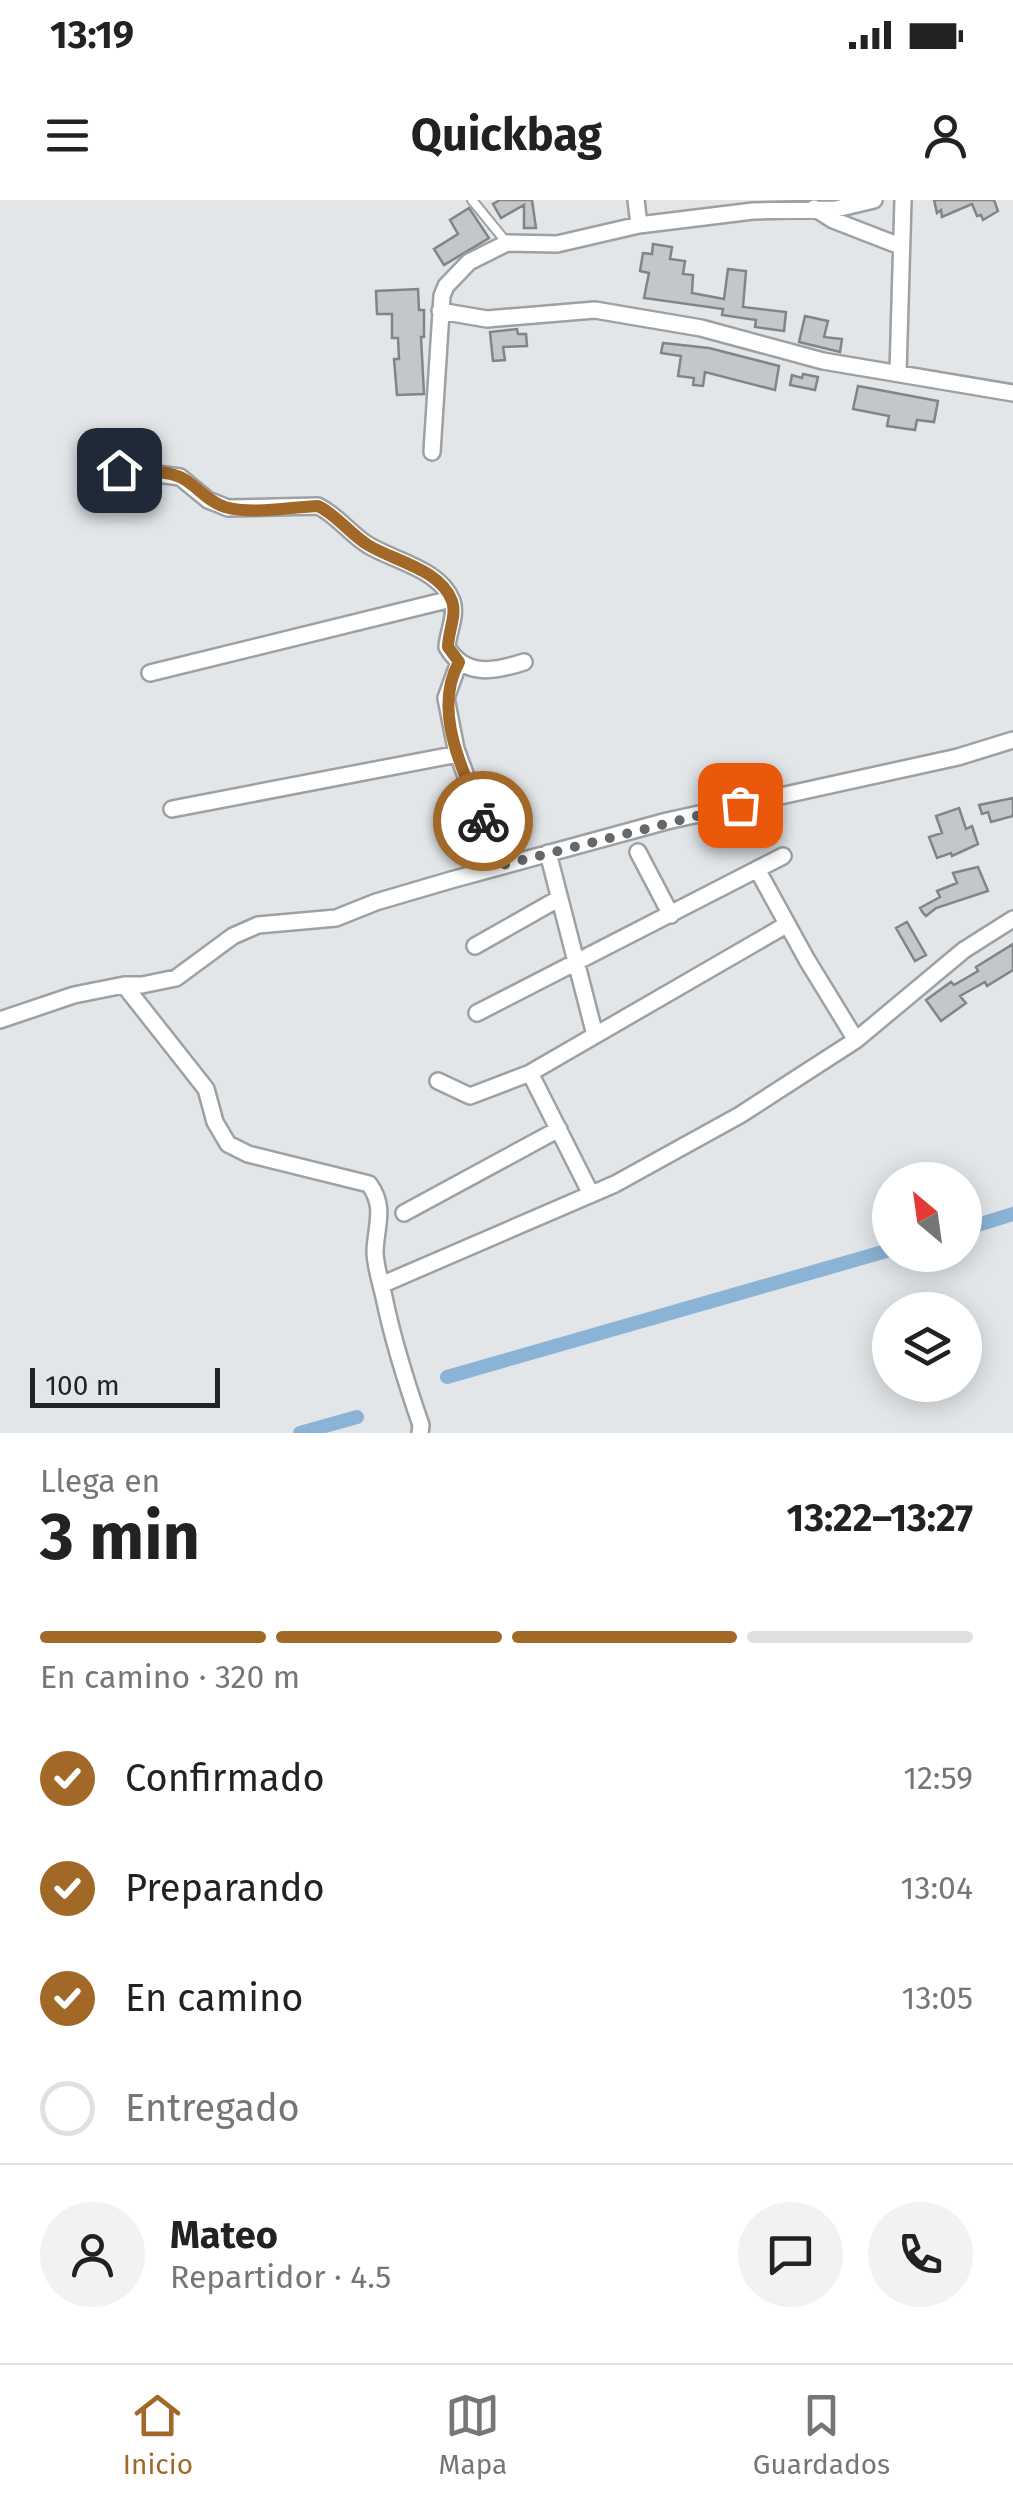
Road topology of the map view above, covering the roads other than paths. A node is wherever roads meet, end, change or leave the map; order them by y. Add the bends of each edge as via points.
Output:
1 (472, 200) edge
2 (636, 200) edge
3 (874, 200) edge
4 (903, 200) edge
5 (808, 204) edge
6 (639, 225) junction
7 (507, 243) junction
8 (900, 246) junction
9 (440, 312) junction
10 (898, 374) junction
11 (1013, 393) edge
12 (432, 452) dead end
13 (97, 466) dead end
14 (451, 599) junction
15 (459, 662) junction
16 (524, 662) dead end
17 (150, 673) dead end
18 (1013, 740) edge
19 (458, 754) junction
20 (172, 809) dead end
21 (638, 852) dead end
22 (548, 853) junction
23 (783, 856) dead end
24 (499, 866) junction
25 (757, 869) junction
26 (558, 900) junction
27 (671, 915) junction
28 (1013, 920) edge
29 (786, 925) junction
30 (476, 946) dead end
31 (576, 962) junction
32 (124, 985) junction
33 (477, 1013) dead end
34 (0, 1020) edge
35 (595, 1036) junction
36 (856, 1040) junction
37 (530, 1072) junction
38 (438, 1081) dead end
39 (559, 1129) junction
40 (592, 1194) junction
41 (404, 1213) dead end
42 (381, 1284) junction
43 (420, 1433) edge

1 - 7 lane
2 - 6 street
3 - 5 street via 836,209
4 - 8 street
5 - 6 street
5 - 8 street
6 - 7 street via 557,244
7 - 9 street via 480,254 454,277
8 - 10 street
9 - 10 street via 487,319 594,310
9 - 12 street
10 - 11 street
13 - 14 street via 180,477 228,508 318,506 366,544 438,582
14 - 15 street via 448,647
14 - 17 street
15 - 16 street via 485,671
15 - 19 street via 446,698
18 - 22 street
19 - 20 street
19 - 24 street
21 - 27 street
22 - 24 street
22 - 26 street
23 - 25 street
24 - 32 street via 336,918 258,926 176,978
25 - 27 street
25 - 29 street
26 - 30 street
26 - 31 street
27 - 31 street
28 - 36 street via 964,950
29 - 35 street
29 - 36 street
31 - 33 street
31 - 35 street
32 - 34 street
32 - 42 street via 206,1089 228,1144 370,1184 381,1214 375,1252
35 - 37 street
36 - 40 street via 740,1115
37 - 38 street via 470,1096
37 - 39 street
39 - 40 street
39 - 41 street
40 - 42 street
42 - 43 street

